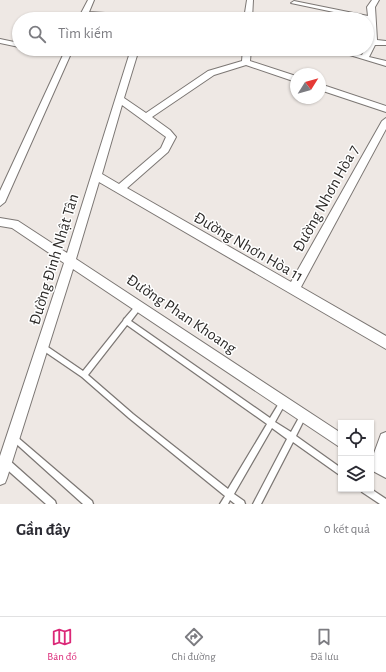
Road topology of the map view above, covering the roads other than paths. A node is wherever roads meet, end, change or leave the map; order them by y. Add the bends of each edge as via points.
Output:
1 (91, 0) edge
2 (250, 0) edge
3 (376, 0) edge
4 (294, 3) dead end
5 (315, 3) edge
6 (85, 12) edge
7 (249, 12) edge
8 (346, 12) edge
9 (371, 12) edge
10 (0, 41) edge
11 (374, 42) edge
12 (386, 43) edge
13 (12, 44) edge
14 (66, 56) edge
15 (133, 56) edge
16 (246, 56) edge
17 (357, 56) edge
18 (364, 58) joint
19 (246, 62) junction
20 (386, 64) edge
21 (290, 77) edge
22 (326, 89) edge
23 (119, 98) junction
24 (386, 109) edge
25 (146, 117) junction
26 (386, 121) edge
27 (96, 175) junction
28 (120, 189) junction
29 (0, 202) edge
30 (0, 222) edge
31 (70, 261) junction
32 (293, 290) junction
33 (139, 306) junction
34 (126, 321) junction
35 (386, 343) edge
36 (43, 347) junction
37 (84, 375) junction
38 (283, 402) junction
39 (303, 416) junction
40 (272, 423) junction
41 (292, 437) junction
42 (13, 438) junction
43 (338, 439) edge
44 (386, 439) edge
45 (5, 462) junction
46 (378, 466) edge
47 (338, 470) edge
48 (0, 478) edge
49 (369, 492) edge
50 (229, 495) junction
51 (52, 504) edge
52 (89, 504) edge
53 (224, 504) edge
54 (241, 504) edge
55 (257, 504) edge
56 (386, 504) edge

1 - 6 street
2 - 7 street
3 - 9 street
4 - 5 street
5 - 8 street
10 - 13 street
11 - 12 street
14 - 29 street
15 - 23 street, Đường Đinh Nhật Tân
16 - 19 street
17 - 18 street
18 - 20 street
19 - 21 street
19 - 25 street via 211,73
22 - 24 street
23 - 25 street
23 - 27 street, Đường Đinh Nhật Tân
25 - 28 street via 167,132 171,137 170,141 165,150
26 - 32 street, Đường Nhơn Hòa 7
27 - 28 street, Đường Nhơn Hòa 11
27 - 31 street, Đường Đinh Nhật Tân
28 - 32 street, Đường Nhơn Hòa 11
30 - 31 street, Đường Phan Khoang via 14,224
31 - 33 street, Đường Phan Khoang
31 - 36 street, Đường Đinh Nhật Tân
32 - 35 street, Đường Nhơn Hòa 11
33 - 34 lane
33 - 38 street, Đường Phan Khoang
34 - 37 lane
34 - 40 lane
36 - 37 lane
36 - 42 street, Đường Đinh Nhật Tân
37 - 50 lane
38 - 39 street, Đường Phan Khoang
38 - 40 lane
39 - 41 lane
39 - 43 street, Đường Phan Khoang
40 - 41 lane
40 - 50 lane
41 - 47 lane
41 - 55 lane
42 - 45 street, Đường Đinh Nhật Tân
42 - 52 lane
44 - 46 street
45 - 48 street, Đường Đinh Nhật Tân
45 - 51 lane
49 - 56 lane
50 - 53 lane
50 - 54 lane

